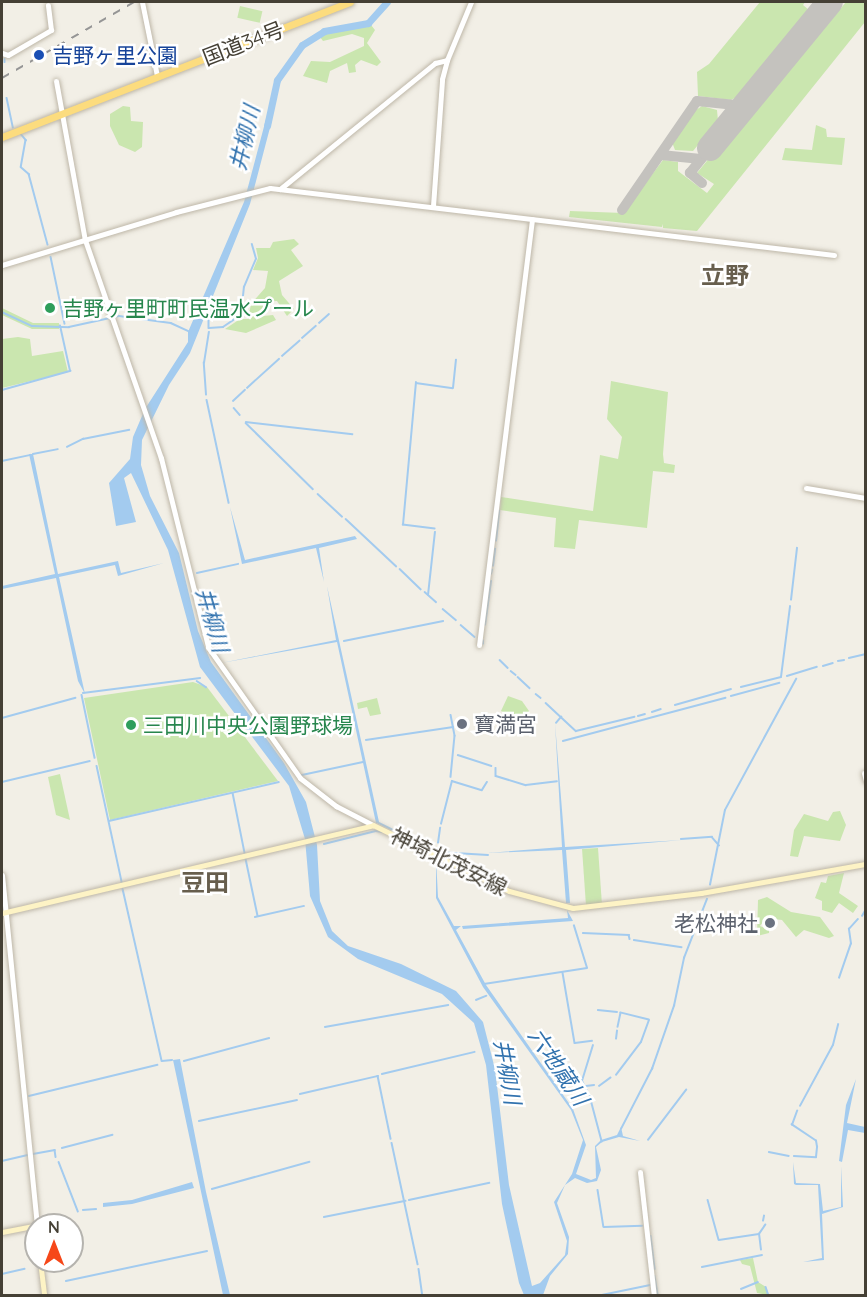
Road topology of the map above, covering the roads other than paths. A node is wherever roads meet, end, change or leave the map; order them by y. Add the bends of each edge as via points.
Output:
1 (142, 2) edge
2 (350, 2) edge
3 (471, 2) edge
4 (48, 5) dead end
5 (2, 53) edge
6 (447, 60) junction
7 (157, 76) junction
8 (56, 81) dead end
9 (62, 114) junction
10 (2, 137) edge
11 (280, 189) junction
12 (433, 206) junction
13 (532, 219) junction
14 (85, 240) junction
15 (834, 255) dead end
16 (2, 265) edge
17 (806, 488) dead end
18 (866, 498) edge
19 (479, 645) dead end
20 (864, 773) edge
21 (866, 781) edge
22 (374, 825) junction
23 (866, 864) edge
24 (2, 875) edge
25 (3, 912) edge
26 (640, 1172) dead end
27 (36, 1213) edge
28 (24, 1227) edge
29 (2, 1232) edge
30 (41, 1273) edge
31 (44, 1296) edge
32 (654, 1296) edge

1 - 7 street
2 - 7 highway, 国道34号
3 - 6 street
4 - 5 street via 51,30 8,54
6 - 11 street via 435,63
6 - 12 street
7 - 9 highway, 国道34号
8 - 9 street
9 - 10 highway, 国道34号
9 - 14 street
11 - 12 street
11 - 14 street via 245,193
12 - 13 street
13 - 15 street
13 - 19 street
14 - 16 street
14 - 22 street via 150,429 214,660 300,778 336,806
17 - 18 street
20 - 21 street
22 - 23 main road, 神埼北茂安線 via 526,898 573,908 701,893
22 - 25 main road, 神埼北茂安線
24 - 25 street
25 - 27 street
26 - 32 street
28 - 29 main road
30 - 31 main road

